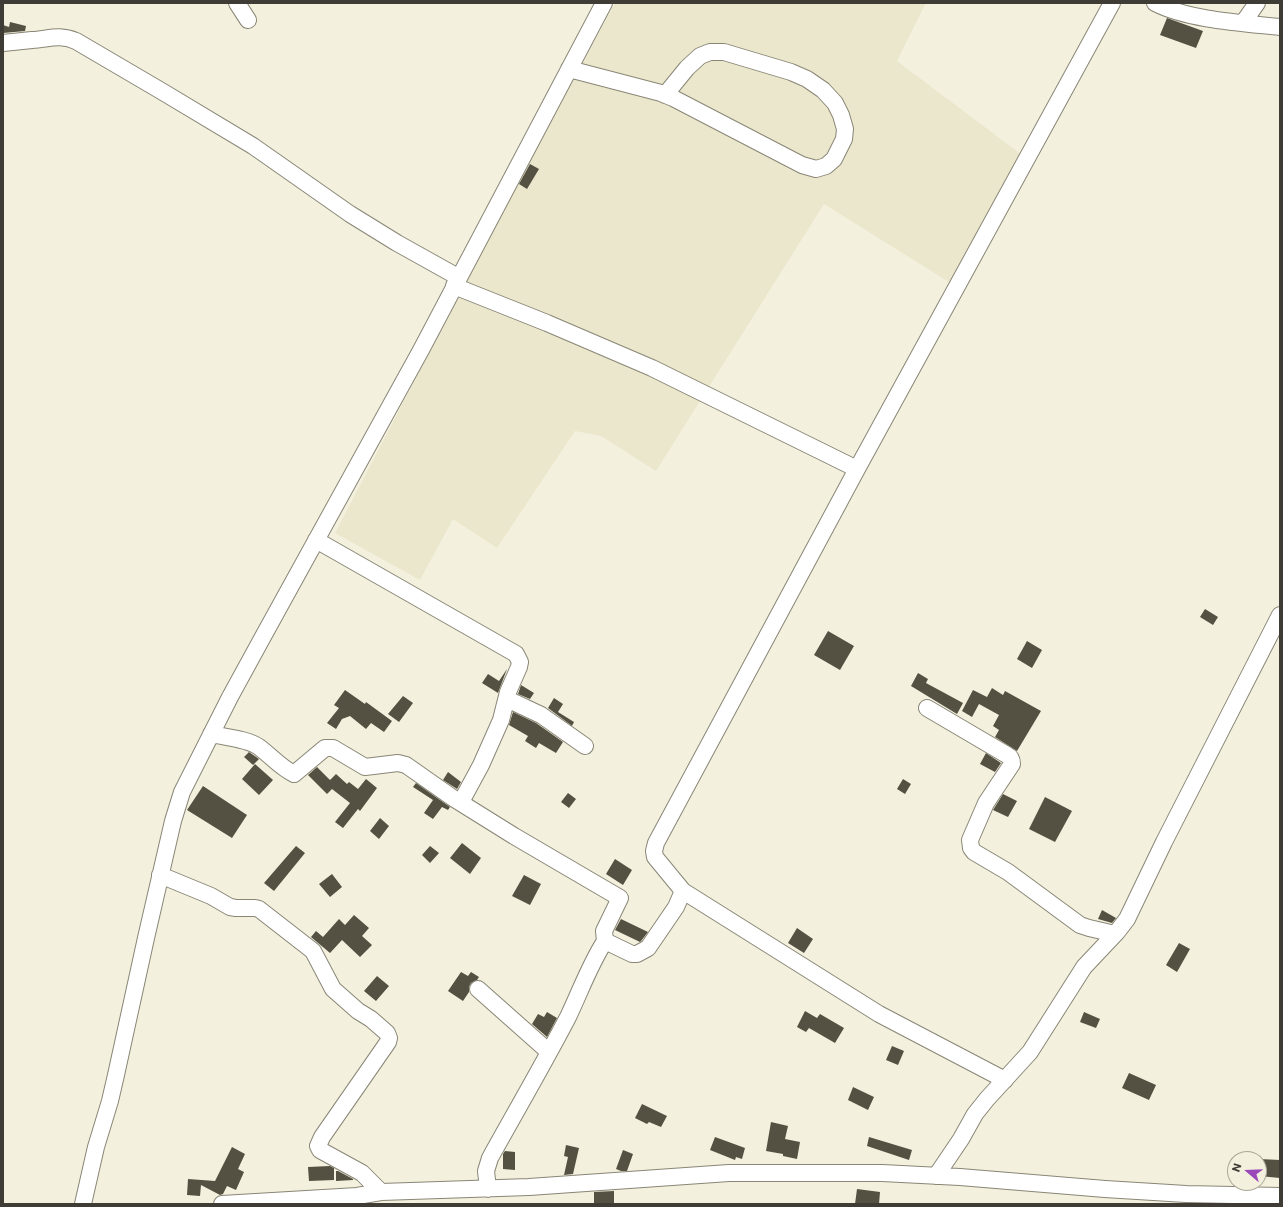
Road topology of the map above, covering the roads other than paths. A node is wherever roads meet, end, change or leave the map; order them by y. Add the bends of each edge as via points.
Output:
1 (237, 3) edge
2 (604, 3) edge
3 (1112, 3) edge
4 (1155, 3) edge
5 (1257, 3) edge
6 (248, 20) dead end
7 (1243, 23) junction
8 (1280, 26) edge
9 (3, 43) edge
10 (569, 69) junction
11 (665, 95) junction
12 (454, 279) junction
13 (857, 469) junction
14 (316, 540) junction
15 (1280, 615) edge
16 (507, 699) junction
17 (927, 708) dead end
18 (211, 734) junction
19 (585, 746) dead end
20 (461, 802) junction
21 (160, 875) junction
22 (684, 891) junction
23 (1115, 934) junction
24 (605, 941) junction
25 (478, 989) dead end
26 (550, 1052) junction
27 (1005, 1080) junction
28 (936, 1176) junction
29 (488, 1189) junction
30 (381, 1192) junction
31 (1280, 1196) edge
32 (83, 1204) edge
33 (222, 1204) edge

1 - 6 street
2 - 10 street
3 - 13 street
4 - 7 street via 1181,13
5 - 7 street
7 - 8 street
9 - 12 street via 55,37 67,37 76,41 253,146 350,214
10 - 11 street
10 - 12 street
11 - 11 street via 802,165 816,169 826,166 834,159 844,139 845,129 841,114 823,90 792,72 724,52 710,52 700,56
12 - 13 street via 652,368
12 - 14 street via 374,436
13 - 22 street via 656,843 655,857
14 - 16 street via 516,654 520,662
14 - 18 street
15 - 23 street via 1127,919
16 - 19 street via 541,715
16 - 20 street via 498,729
17 - 23 street via 1012,760 1012,764 986,803 970,840 974,852 1014,876 1080,925
18 - 20 street via 251,743 294,774 329,747 365,767 403,763
18 - 21 street via 176,807
20 - 24 street via 620,898 604,931
21 - 30 street via 230,906 259,910 313,951 333,989 387,1033 388,1042 318,1146 320,1150 362,1173
21 - 32 street via 115,1082
22 - 24 street via 648,948 632,954
22 - 27 street via 880,1014
23 - 27 street via 1084,967 1030,1052
24 - 26 street
25 - 26 street
26 - 29 street via 490,1158 486,1171
27 - 28 street via 975,1114
28 - 29 street via 882,1173 729,1173
28 - 31 street via 1186,1194
29 - 30 street
30 - 33 street via 357,1196

